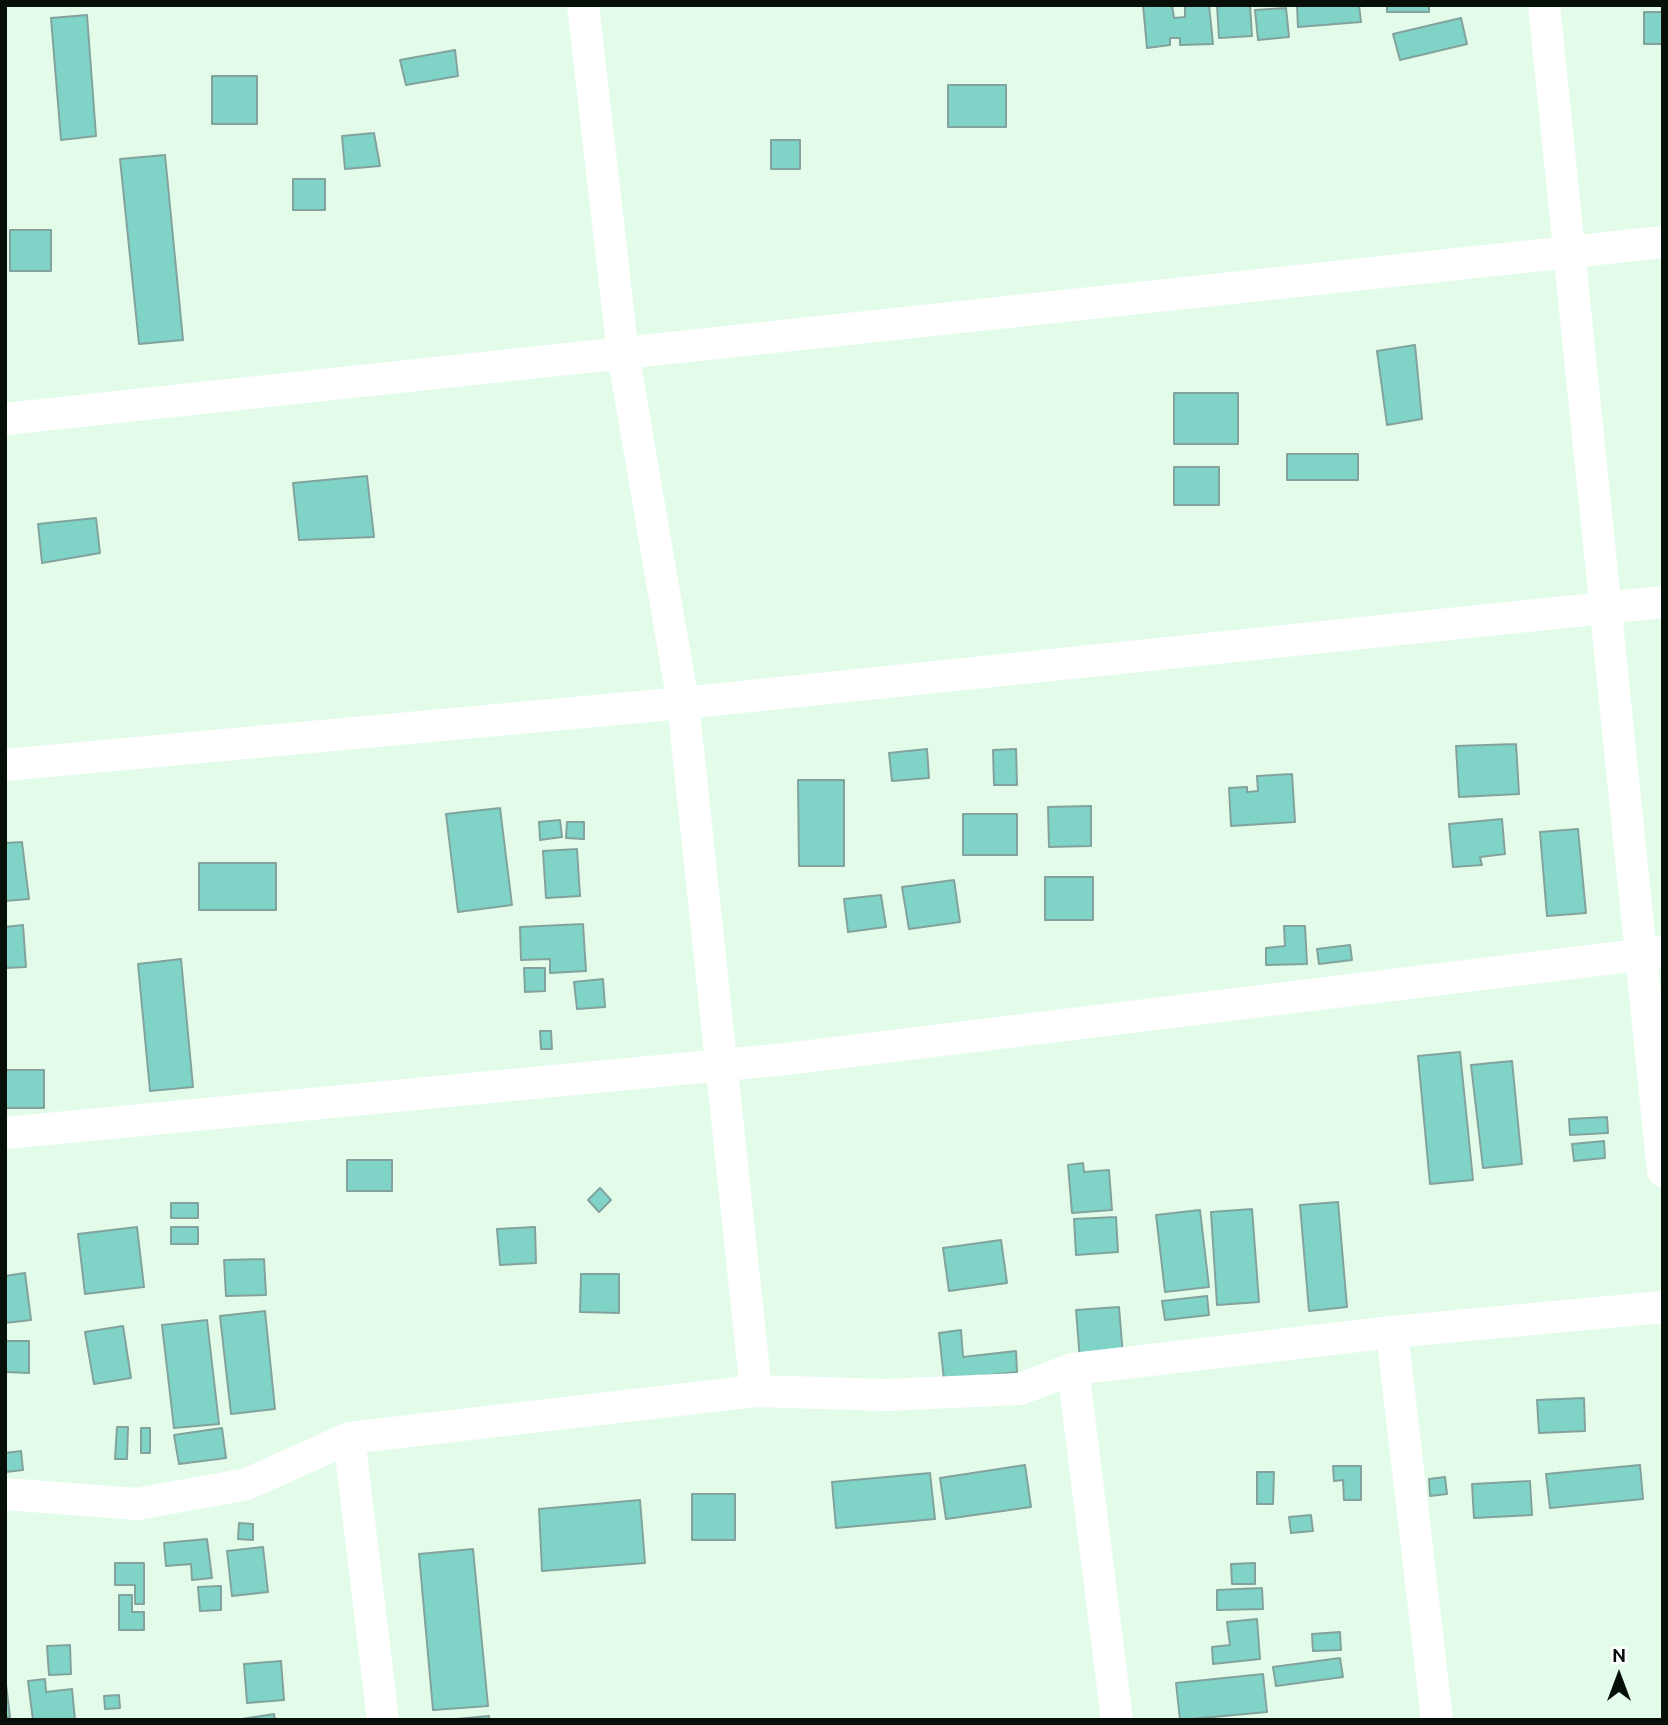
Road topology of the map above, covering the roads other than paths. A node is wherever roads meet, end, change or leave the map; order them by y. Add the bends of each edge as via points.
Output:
1 (583, 5) edge
2 (1544, 5) edge
3 (1663, 242) edge
4 (1569, 251) junction
5 (623, 354) junction
6 (5, 419) edge
7 (1663, 602) edge
8 (1605, 607) junction
9 (683, 703) junction
10 (5, 765) edge
11 (1652, 953) edge
12 (722, 1066) junction
13 (5, 1133) edge
14 (1663, 1171) edge
15 (1663, 1307) edge
16 (1392, 1332) junction
17 (1073, 1368) junction
18 (756, 1391) junction
19 (349, 1438) junction
20 (5, 1494) edge
21 (383, 1720) edge
22 (1117, 1720) edge
23 (1437, 1720) edge

1 - 5 street
2 - 4 street
3 - 4 street
4 - 5 street
4 - 8 street
5 - 6 street
5 - 9 street
7 - 8 street
8 - 9 street
8 - 11 street
9 - 10 street
9 - 12 street
11 - 12 street
11 - 14 street
12 - 13 street
12 - 18 street
15 - 16 street
16 - 17 street
16 - 23 street
17 - 18 street via 1020,1389 886,1395
17 - 22 street
18 - 19 street
19 - 20 street via 247,1484 137,1504
19 - 21 street

